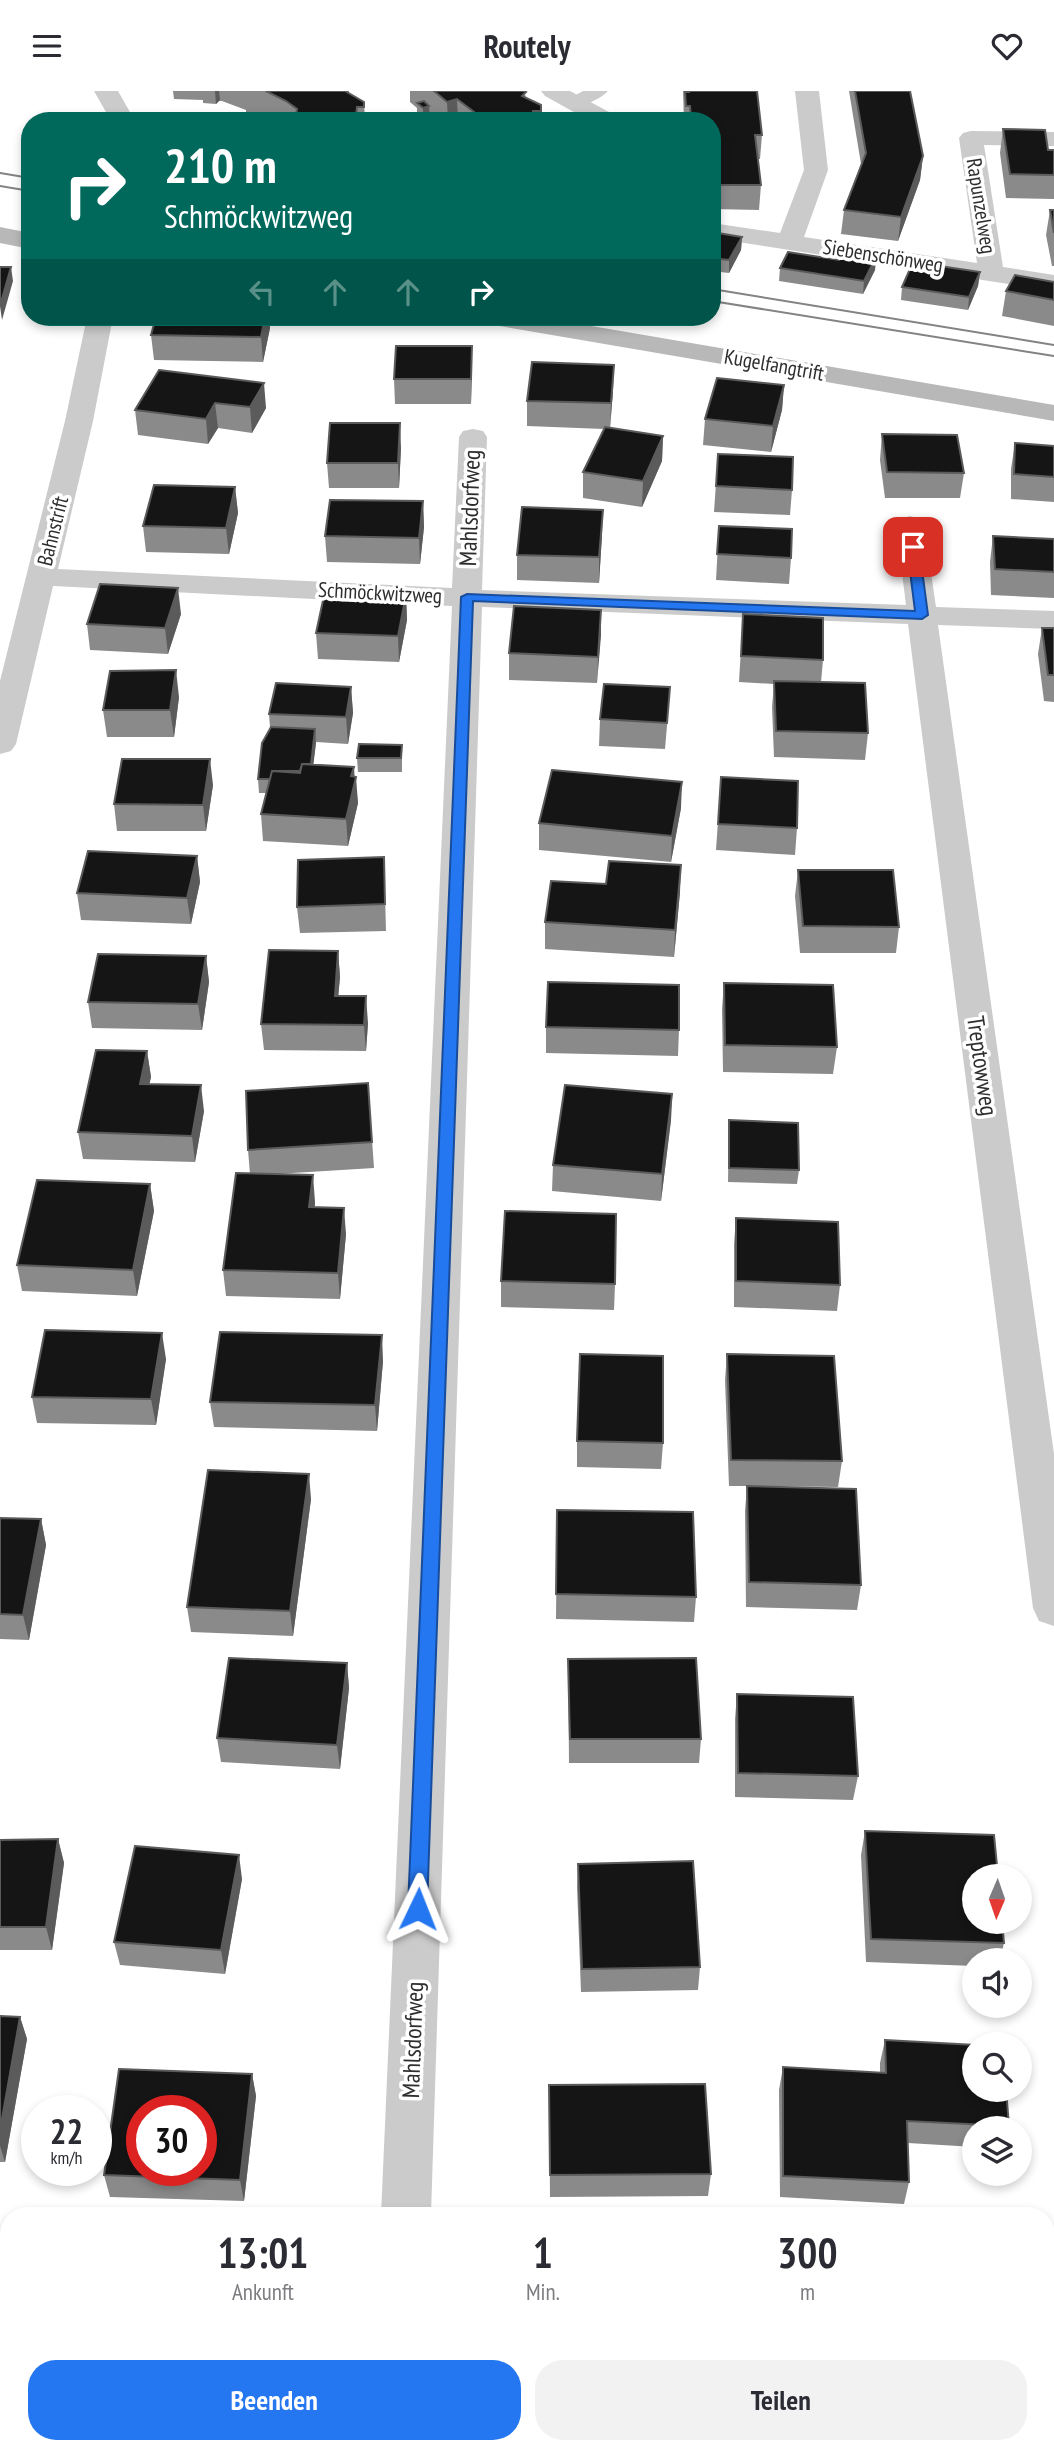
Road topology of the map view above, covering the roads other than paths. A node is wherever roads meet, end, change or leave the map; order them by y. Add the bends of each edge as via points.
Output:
1 (106, 91) edge
2 (599, 91) edge
3 (807, 91) edge
4 (563, 96) edge
5 (118, 112) edge
6 (589, 112) edge
7 (1054, 139) edge
8 (721, 231) edge
9 (0, 235) edge
10 (21, 239) edge
11 (789, 242) junction
12 (992, 273) junction
13 (1054, 283) edge
14 (98, 326) edge
15 (546, 326) edge
16 (1054, 414) edge
17 (473, 437) dead end
18 (910, 525) dead end
19 (41, 577) junction
20 (467, 597) junction
21 (922, 615) junction
22 (1054, 620) edge
23 (0, 744) edge
24 (1054, 1608) edge
25 (406, 2207) edge

1 - 5 street
2 - 4 lane
3 - 11 street via 816,170
4 - 6 street
7 - 12 street, Rapunzelweg via 971,138
8 - 11 street, Siebenschönweg
9 - 10 street
11 - 12 street, Siebenschönweg
12 - 13 street, Siebenschönweg
14 - 19 street, Bahnstrift
15 - 16 street, Kugelfangtrift
17 - 20 street, Mahlsdorfweg
18 - 21 street, Treptowweg
19 - 20 street, Schmöckwitzweg
19 - 23 street, Bahnstrift
20 - 21 street, Schmöckwitzweg
20 - 25 street, Mahlsdorfweg
21 - 22 street, Schmöckwitzweg
21 - 24 street, Treptowweg

